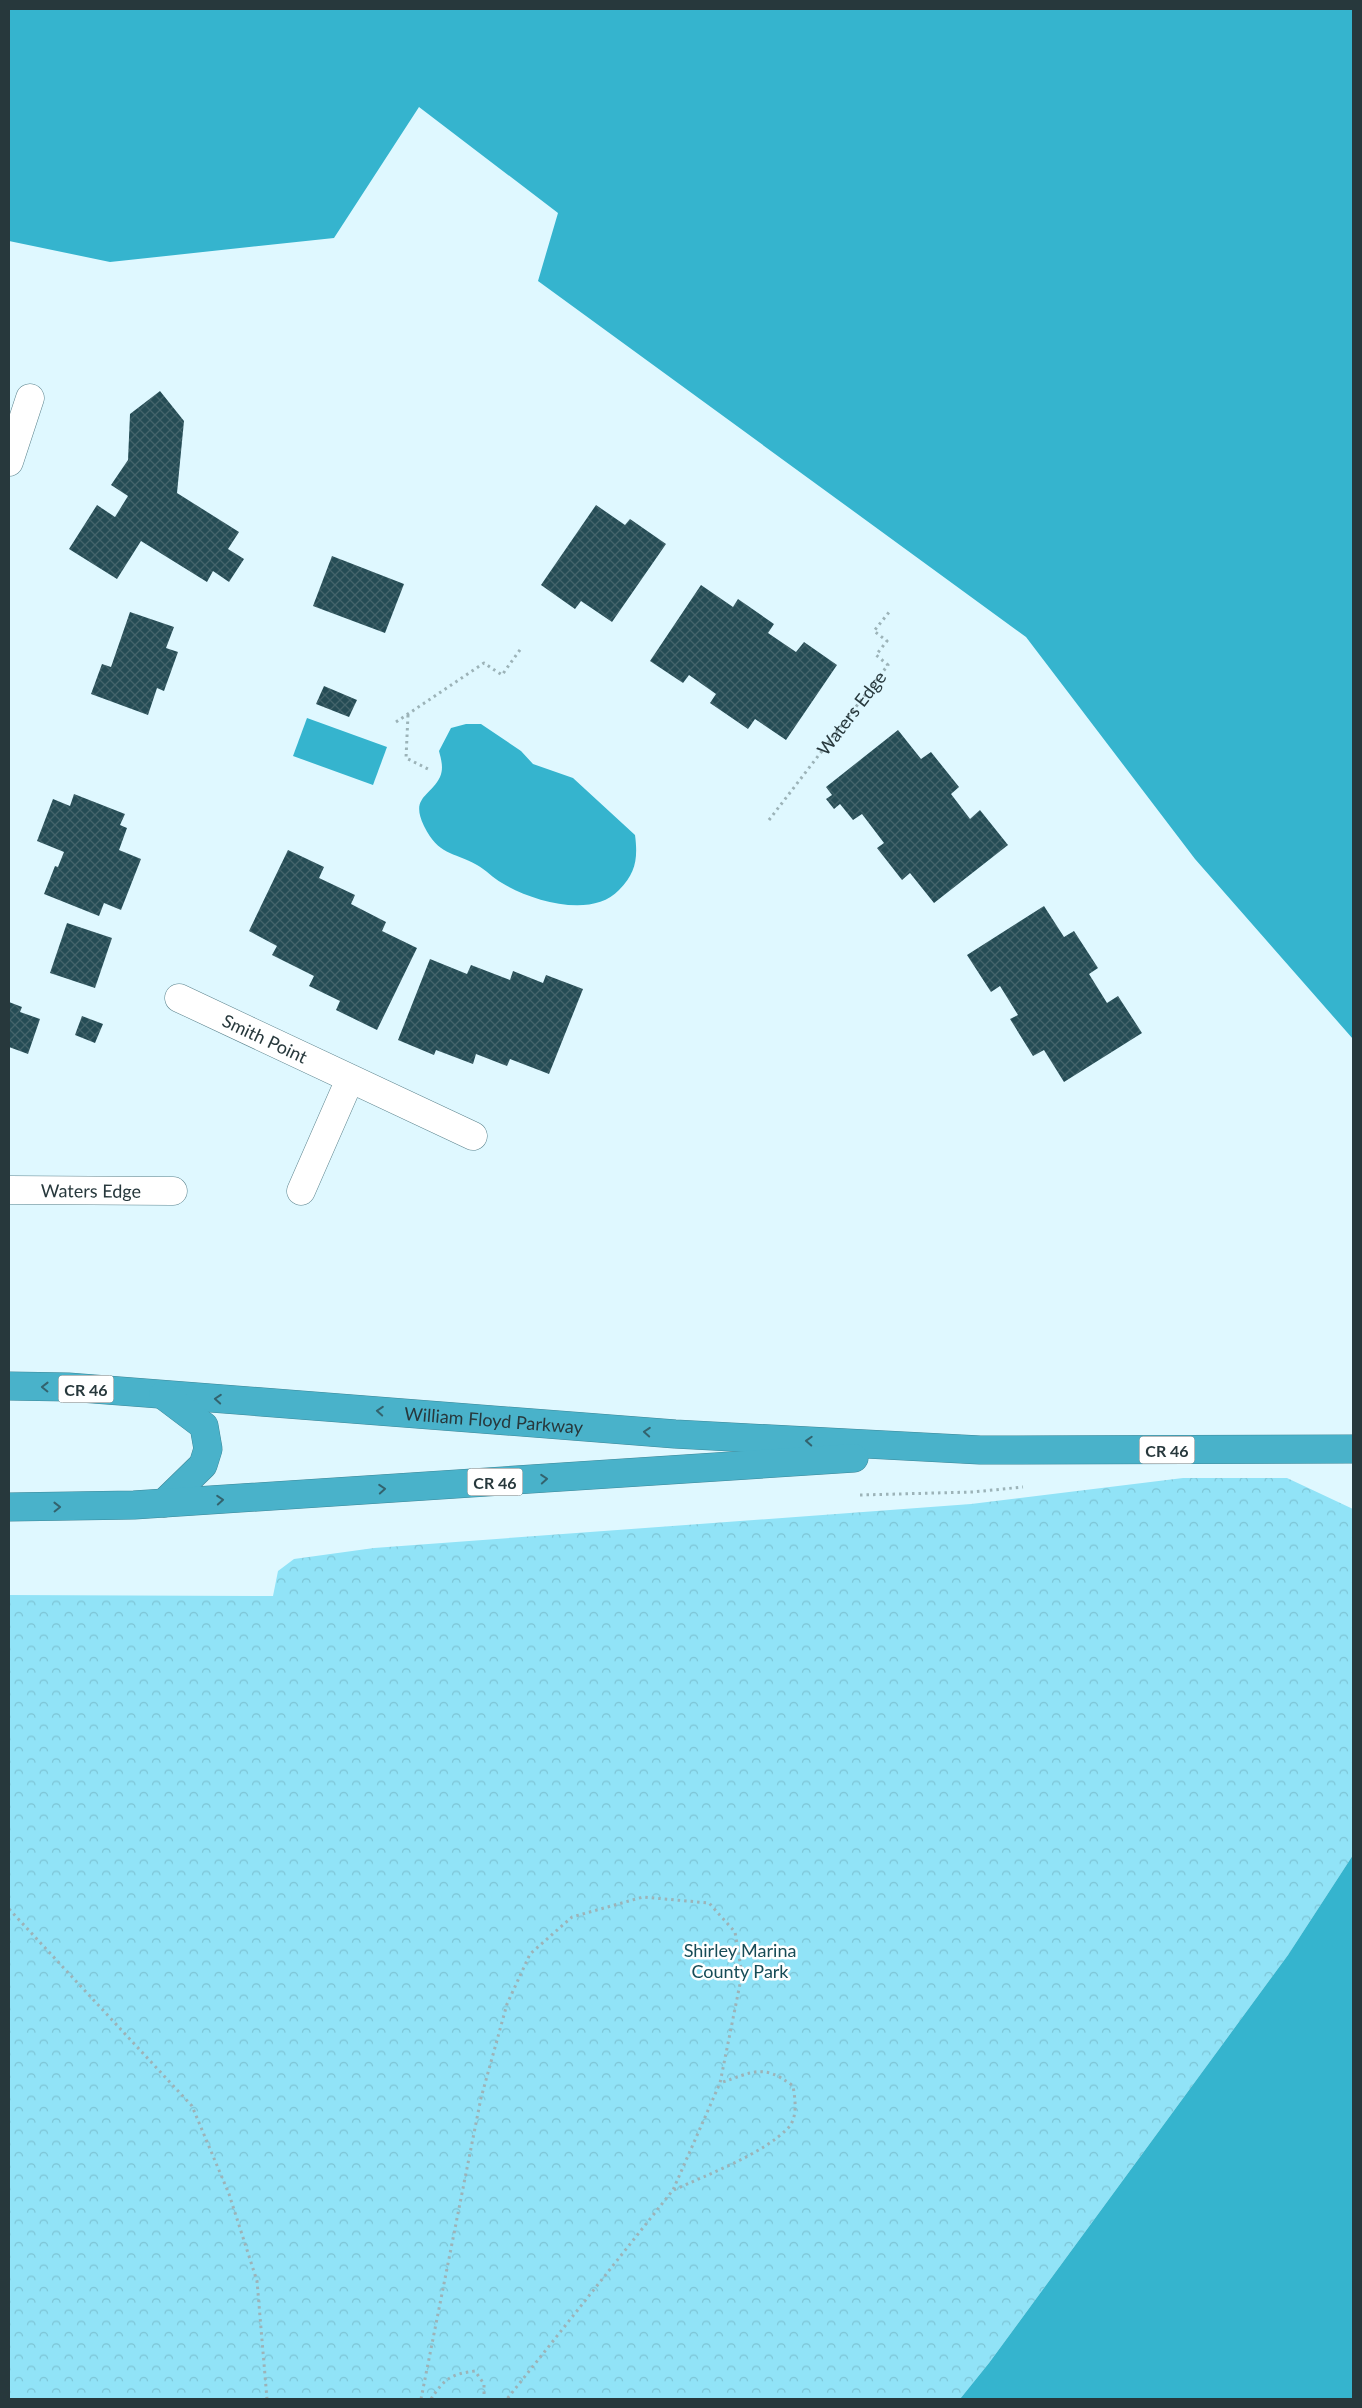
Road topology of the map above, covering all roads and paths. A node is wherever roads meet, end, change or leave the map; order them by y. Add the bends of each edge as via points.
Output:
1 (30, 398) dead end
2 (9, 462) edge
3 (890, 611) dead end
4 (522, 647) dead end
5 (408, 714) junction
6 (396, 722) dead end
7 (428, 769) dead end
8 (769, 820) dead end
9 (179, 998) dead end
10 (350, 1079) junction
11 (472, 1136) dead end
12 (9, 1190) edge
13 (173, 1191) dead end
14 (301, 1191) dead end
15 (9, 1386) edge
16 (163, 1395) junction
17 (1353, 1449) edge
18 (980, 1450) junction
19 (1033, 1486) dead end
20 (856, 1495) dead end
21 (164, 1504) junction
22 (9, 1507) edge
23 (9, 1909) edge
24 (720, 2083) junction
25 (673, 2190) junction
26 (268, 2399) edge
27 (421, 2399) edge
28 (431, 2399) edge
29 (484, 2399) edge
30 (507, 2399) edge

1 - 2 street
3 - 8 path, Waters Edge via 874,631 887,641 876,655 888,665
4 - 5 path via 502,675 484,663
5 - 6 path
5 - 7 path via 406,758
9 - 10 street, Smith Point
10 - 11 street, Smith Point
10 - 14 street
12 - 13 street, Waters Edge
16 -> 15 highway, William Floyd Parkway / CR 46
18 -> 16 highway, William Floyd Parkway / CR 46 via 675,1434
16 - 21 highway via 204,1426 208,1449 203,1465
17 - 18 highway, William Floyd Parkway / CR 46
21 -> 18 highway, William Floyd Parkway / CR 46
19 - 20 path via 973,1492
22 -> 21 highway, William Floyd Parkway / CR 46
23 - 26 path via 192,2106 229,2194 257,2281
24 - 25 path
24 - 25 path via 761,2070 779,2075 793,2086 796,2104 790,2126 757,2151
24 - 27 path via 742,1974 735,1932 709,1903 643,1897 572,1917 530,1954 507,2004 481,2098
25 - 30 path
28 - 29 path via 441,2384 456,2374 475,2371 484,2384

